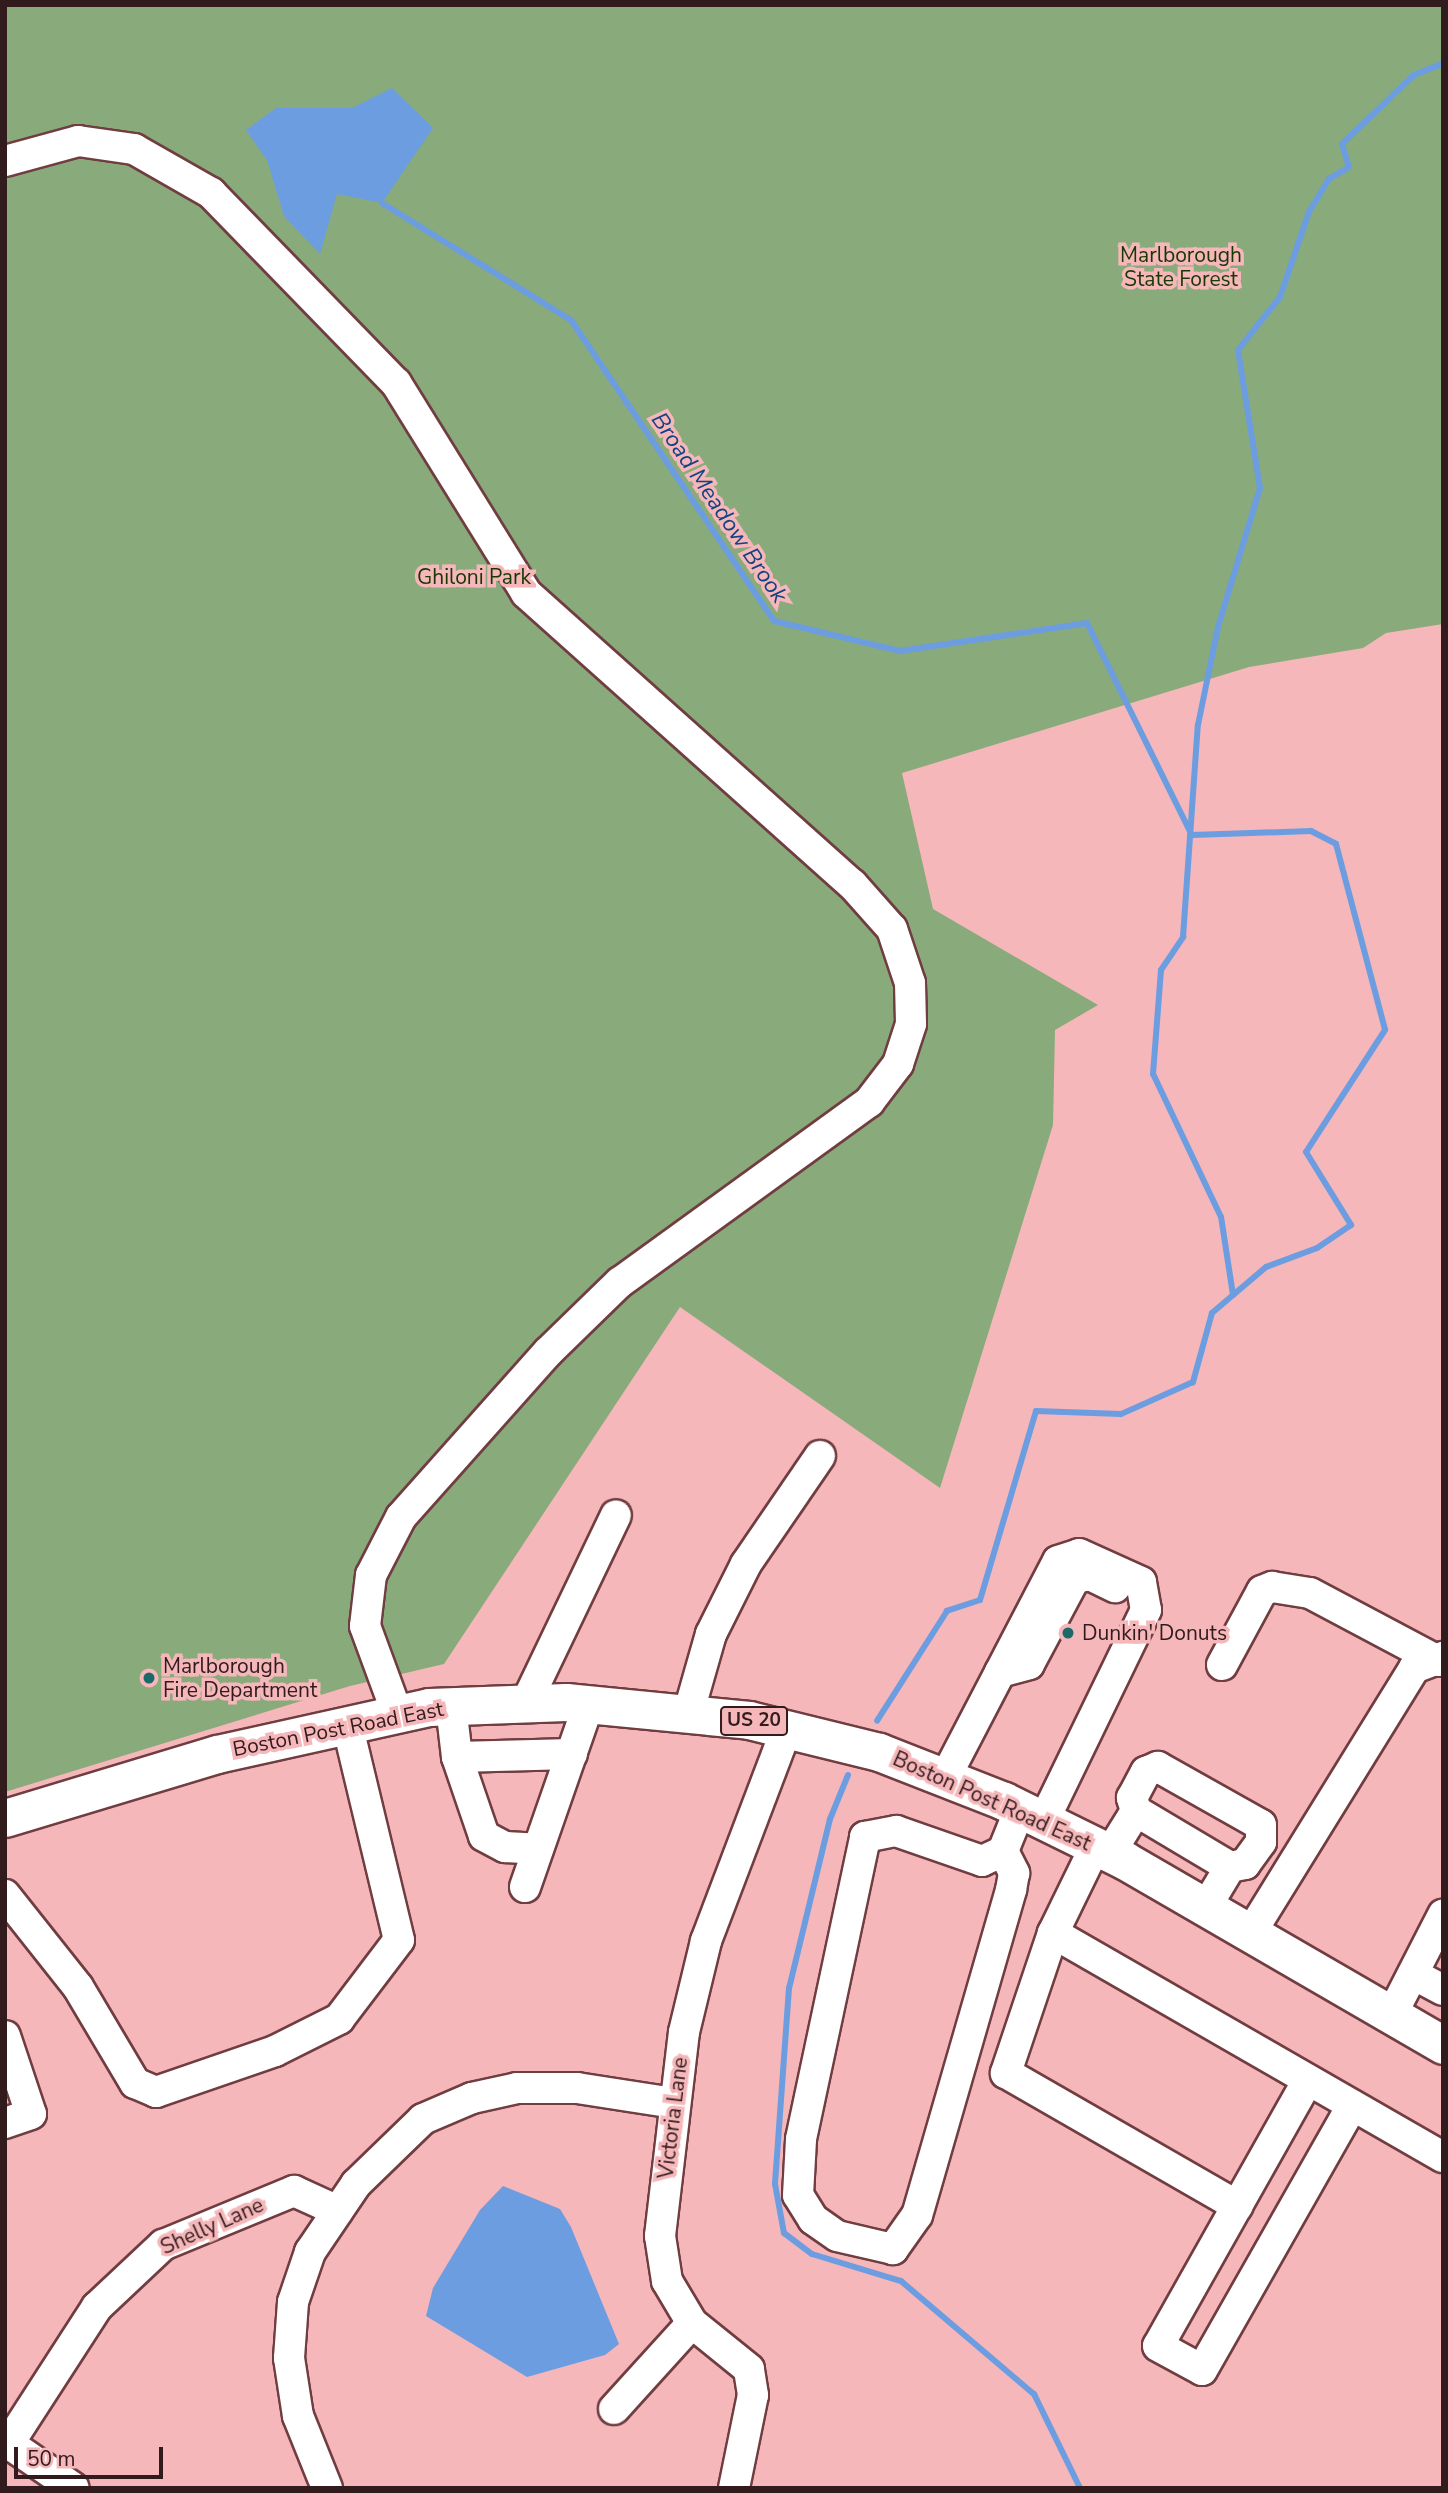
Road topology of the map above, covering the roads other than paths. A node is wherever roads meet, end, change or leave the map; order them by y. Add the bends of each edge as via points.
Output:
1 (5, 161) edge
2 (820, 1456) dead end
3 (616, 1515) dead end
4 (1441, 1659) edge
5 (1222, 1665) dead end
6 (526, 1703) junction
7 (589, 1703) junction
8 (451, 1706) junction
9 (689, 1711) junction
10 (397, 1713) junction
11 (347, 1723) junction
12 (787, 1728) junction
13 (572, 1754) junction
14 (457, 1756) junction
15 (946, 1776) junction
16 (1136, 1811) junction
17 (1032, 1814) junction
18 (5, 1818) edge
19 (538, 1849) junction
20 (1103, 1849) junction
21 (1003, 1851) junction
22 (1230, 1867) junction
23 (525, 1887) dead end
24 (5, 1895) edge
25 (1206, 1907) junction
26 (1443, 1915) edge
27 (1053, 1933) junction
28 (1250, 1934) junction
29 (1413, 1973) junction
30 (1443, 1990) edge
31 (1391, 2016) junction
32 (5, 2036) edge
33 (1443, 2045) edge
34 (1308, 2080) junction
35 (674, 2103) junction
36 (1353, 2106) junction
37 (5, 2123) edge
38 (1443, 2157) edge
39 (1237, 2206) junction
40 (338, 2211) junction
41 (692, 2323) junction
42 (614, 2409) dead end
43 (7, 2442) edge
44 (74, 2488) edge
45 (327, 2488) edge
46 (734, 2488) edge

1 - 10 street via 78,141 134,149 211,192 397,383 526,593 852,884 892,929 910,983 911,1024 898,1064 869,1102 620,1282 548,1352 401,1517 372,1575 366,1626
2 - 9 street via 747,1564 717,1622
3 - 6 street
4 - 5 street via 1310,1593 1272,1587 1262,1591
4 - 28 street via 1414,1668
6 - 7 main road, Boston Post Road East / US 20
6 - 8 main road, Boston Post Road East / US 20
7 - 9 main road, Boston Post Road East / US 20
7 - 13 street
8 - 10 main road, Boston Post Road East / US 20
8 - 14 street
9 - 12 main road, Boston Post Road East / US 20
10 - 11 main road, Boston Post Road East / US 20
11 - 18 main road, Boston Post Road East / US 20 via 217,1754
11 - 24 street via 399,1940 338,2019 203,2079 156,2092 135,2083 78,1987
12 - 15 main road, Boston Post Road East / US 20
12 - 35 street, Victoria Lane via 706,1941
13 - 14 street
13 - 19 street
14 - 19 street via 484,1836 505,1847
15 - 17 main road, Boston Post Road East / US 20
15 - 17 street via 1058,1561 1079,1554 1141,1581 1146,1610 1068,1770
16 - 20 street
16 - 22 street
16 - 22 street via 1132,1798 1146,1772 1158,1767 1261,1825 1261,1842 1245,1864
17 - 20 main road, Boston Post Road East / US 20
17 - 21 street
19 - 23 street
20 - 25 main road, Boston Post Road East / US 20
20 - 27 street
21 - 21 street via 982,1861 896,1831 873,1831 864,1837 800,2139 799,2195 813,2219 837,2236 893,2249 917,2215 1011,1891 1014,1873
22 - 25 street
25 - 28 main road, Boston Post Road East / US 20
26 - 29 street
27 - 34 street
27 - 39 street via 1006,2073
28 - 31 main road, Boston Post Road East / US 20
29 - 30 street
29 - 31 street
31 - 33 main road, Boston Post Road East / US 20
32 - 37 street via 31,2114
34 - 36 street
34 - 39 street
35 - 40 street via 577,2088 517,2088 472,2098 423,2119
35 - 41 street, Victoria Lane via 660,2236 667,2281
36 - 38 street
36 - 39 street via 1202,2370 1158,2346
40 - 43 street, Shelly Lane via 294,2191 163,2245 97,2307
40 - 45 street via 306,2264 293,2302 289,2358 298,2416
41 - 42 street
41 - 46 street, Victoria Lane via 749,2369 753,2395
43 - 44 street

